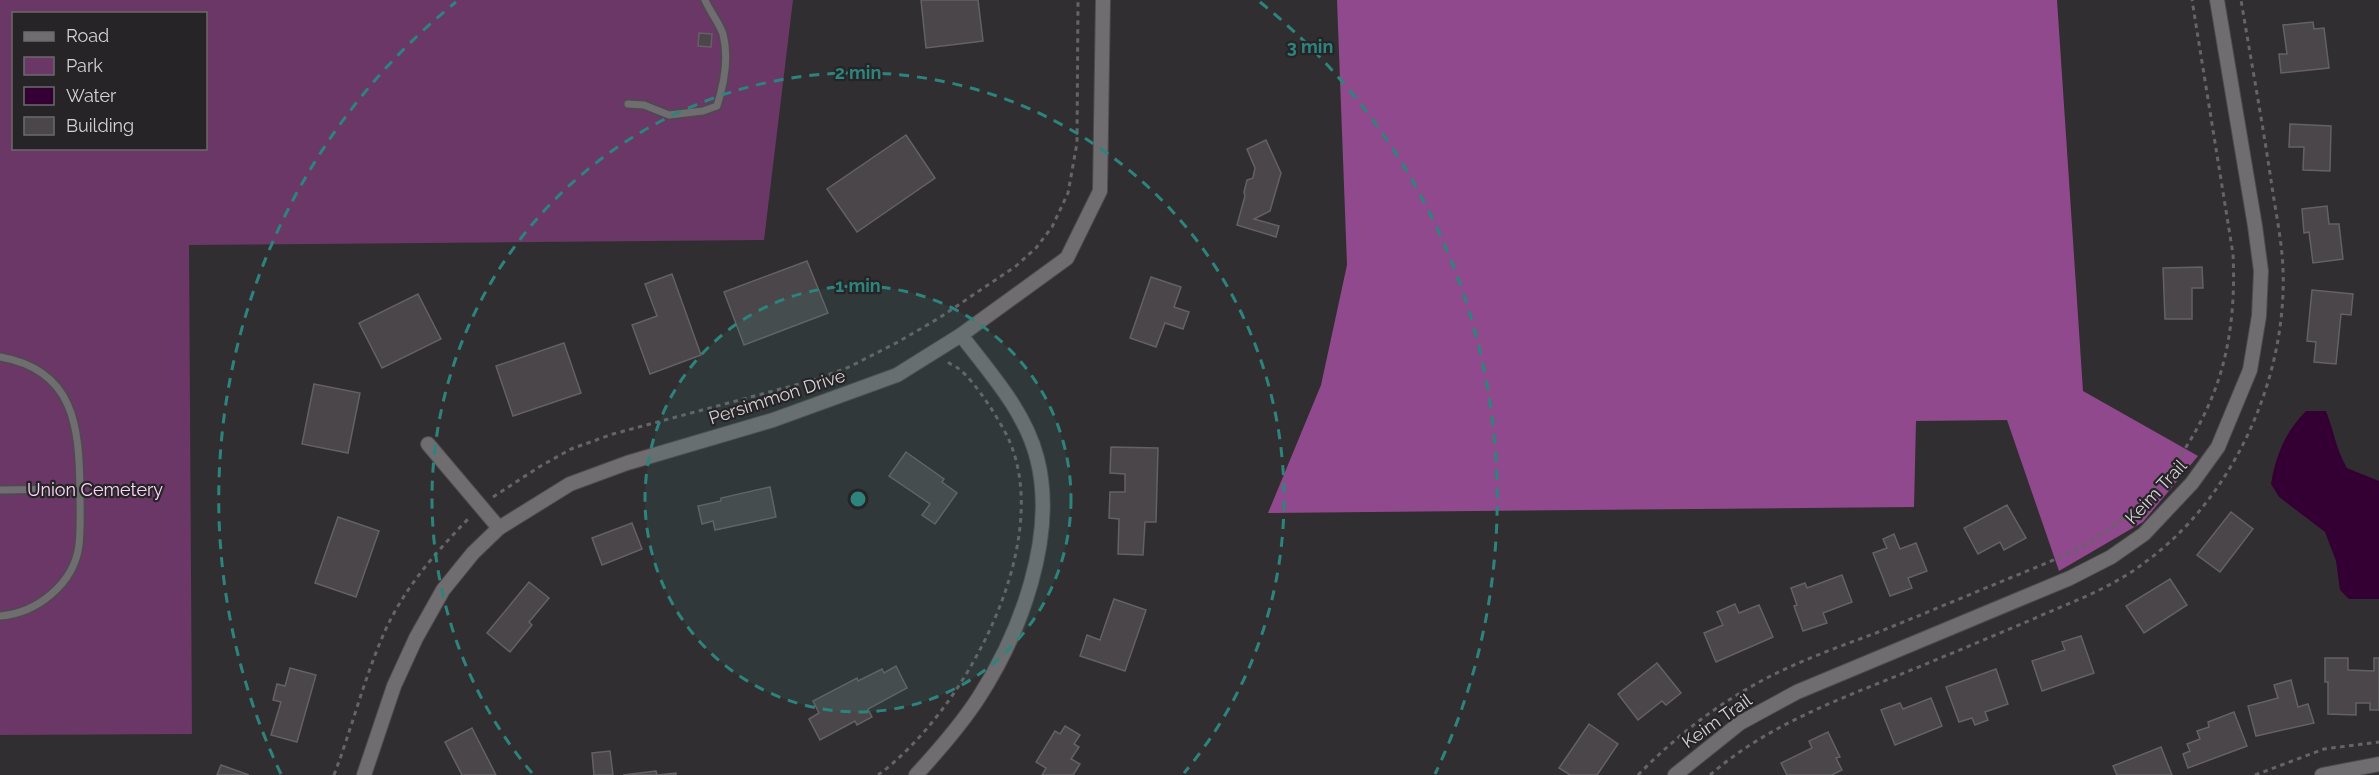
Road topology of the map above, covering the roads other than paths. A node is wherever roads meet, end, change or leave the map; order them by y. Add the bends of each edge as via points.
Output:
1 (705, 0) edge
2 (1103, 0) edge
3 (2217, 0) edge
4 (628, 104) dead end
5 (961, 335) junction
6 (0, 357) edge
7 (428, 444) dead end
8 (80, 489) junction
9 (0, 490) edge
10 (499, 528) junction
11 (0, 616) edge
12 (2379, 764) edge
13 (364, 775) edge
14 (916, 775) edge
15 (1675, 775) edge
16 (2322, 775) edge

1 - 4 lane via 723,35 725,52 717,106 669,115 644,105
2 - 5 street, Persimmon Drive via 1100,191 1066,258
3 - 15 street, Keim Trail via 2261,271 2250,370 2218,447 2192,483 2144,534 2111,557 2070,578 1797,692 1740,723
5 - 10 street, Persimmon Drive via 897,375 773,420 570,484
5 - 14 street via 1016,406 1037,458 1044,510 1037,560 1004,653 979,697
6 - 8 lane via 38,370 67,402 80,451
7 - 10 street
8 - 9 lane
8 - 11 lane via 79,547 69,573 40,602 27,610
10 - 13 street, Persimmon Drive via 443,590 416,638 394,687
12 - 16 street

